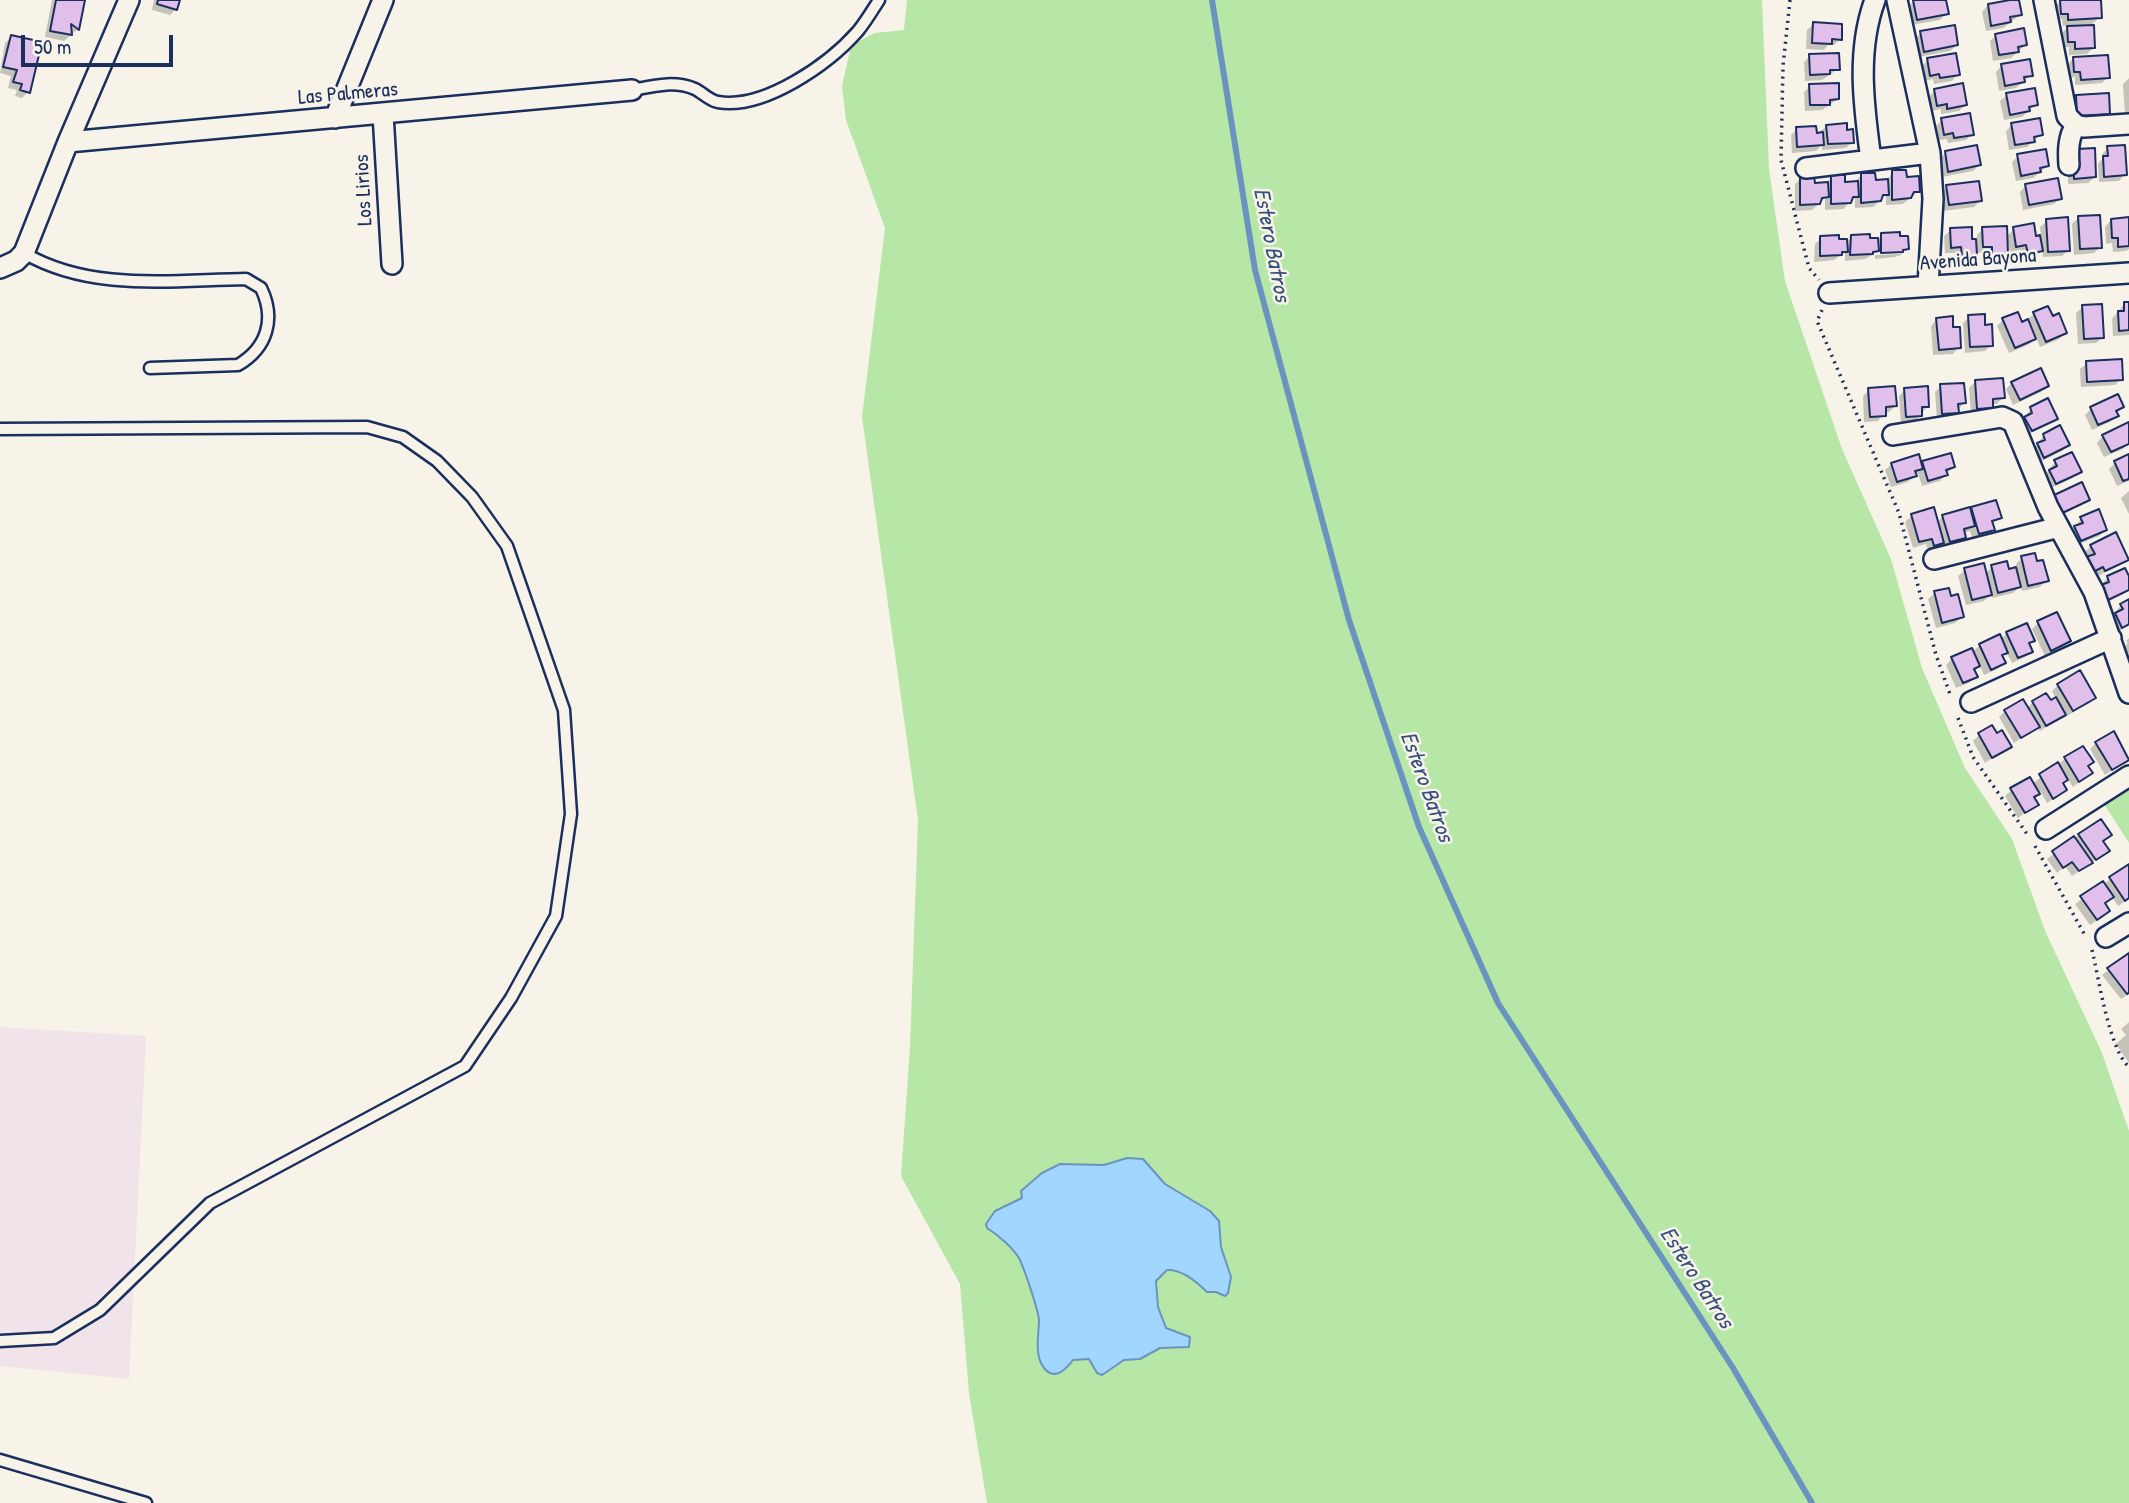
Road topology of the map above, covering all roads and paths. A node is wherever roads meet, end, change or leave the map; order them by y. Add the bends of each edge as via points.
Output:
1 (129, 0) edge
2 (383, 0) edge
3 (879, 0) edge
4 (1790, 0) edge
5 (1875, 0) edge
6 (1897, 0) edge
7 (2044, 0) edge
8 (632, 90) joint
9 (383, 114) junction
10 (335, 118) junction
11 (2129, 124) edge
12 (2076, 125) junction
13 (68, 142) junction
14 (1930, 153) junction
15 (1871, 160) junction
16 (2069, 165) dead end
17 (1806, 168) dead end
18 (24, 253) junction
19 (392, 264) dead end
20 (0, 268) edge
21 (2129, 273) edge
22 (1928, 286) junction
23 (1829, 293) joint
24 (150, 368) dead end
25 (0, 429) edge
26 (1893, 435) dead end
27 (2059, 527) junction
28 (1934, 559) dead end
29 (2111, 638) junction
30 (2129, 693) edge
31 (1971, 702) dead end
32 (2129, 776) edge
33 (2046, 830) dead end
34 (2129, 923) edge
35 (2106, 937) dead end
36 (0, 1341) edge
37 (0, 1460) edge
38 (146, 1503) edge

1 - 13 street
2 - 10 street
3 - 8 lane via 856,33 831,56 769,95 716,102 680,84
4 - 23 path via 1781,160 1809,268
5 - 15 street via 1863,65
6 - 14 street
7 - 12 street via 2064,110
8 - 9 street, Las Palmeras
9 - 10 street, Las Palmeras
9 - 19 street, Los Lirios
10 - 13 street, Las Palmeras
11 - 12 street
12 - 16 street
13 - 18 street
14 - 15 street
14 - 22 street via 1933,200
15 - 17 street
18 - 20 street
18 - 24 lane via 58,270 96,279 246,279 261,288 268,309 267,331 248,359 238,365
21 - 22 street, Avenida Bayona
22 - 23 street, Avenida Bayona
25 - 36 lane via 367,427 403,436 437,461 472,497 507,546 564,710 571,814 556,916 511,998 465,1066 210,1203 100,1310 54,1338
26 - 27 street via 2010,419
27 - 28 street
27 - 29 street via 2094,592
29 - 30 street
29 - 31 street
32 - 33 street
34 - 35 street
37 - 38 lane

